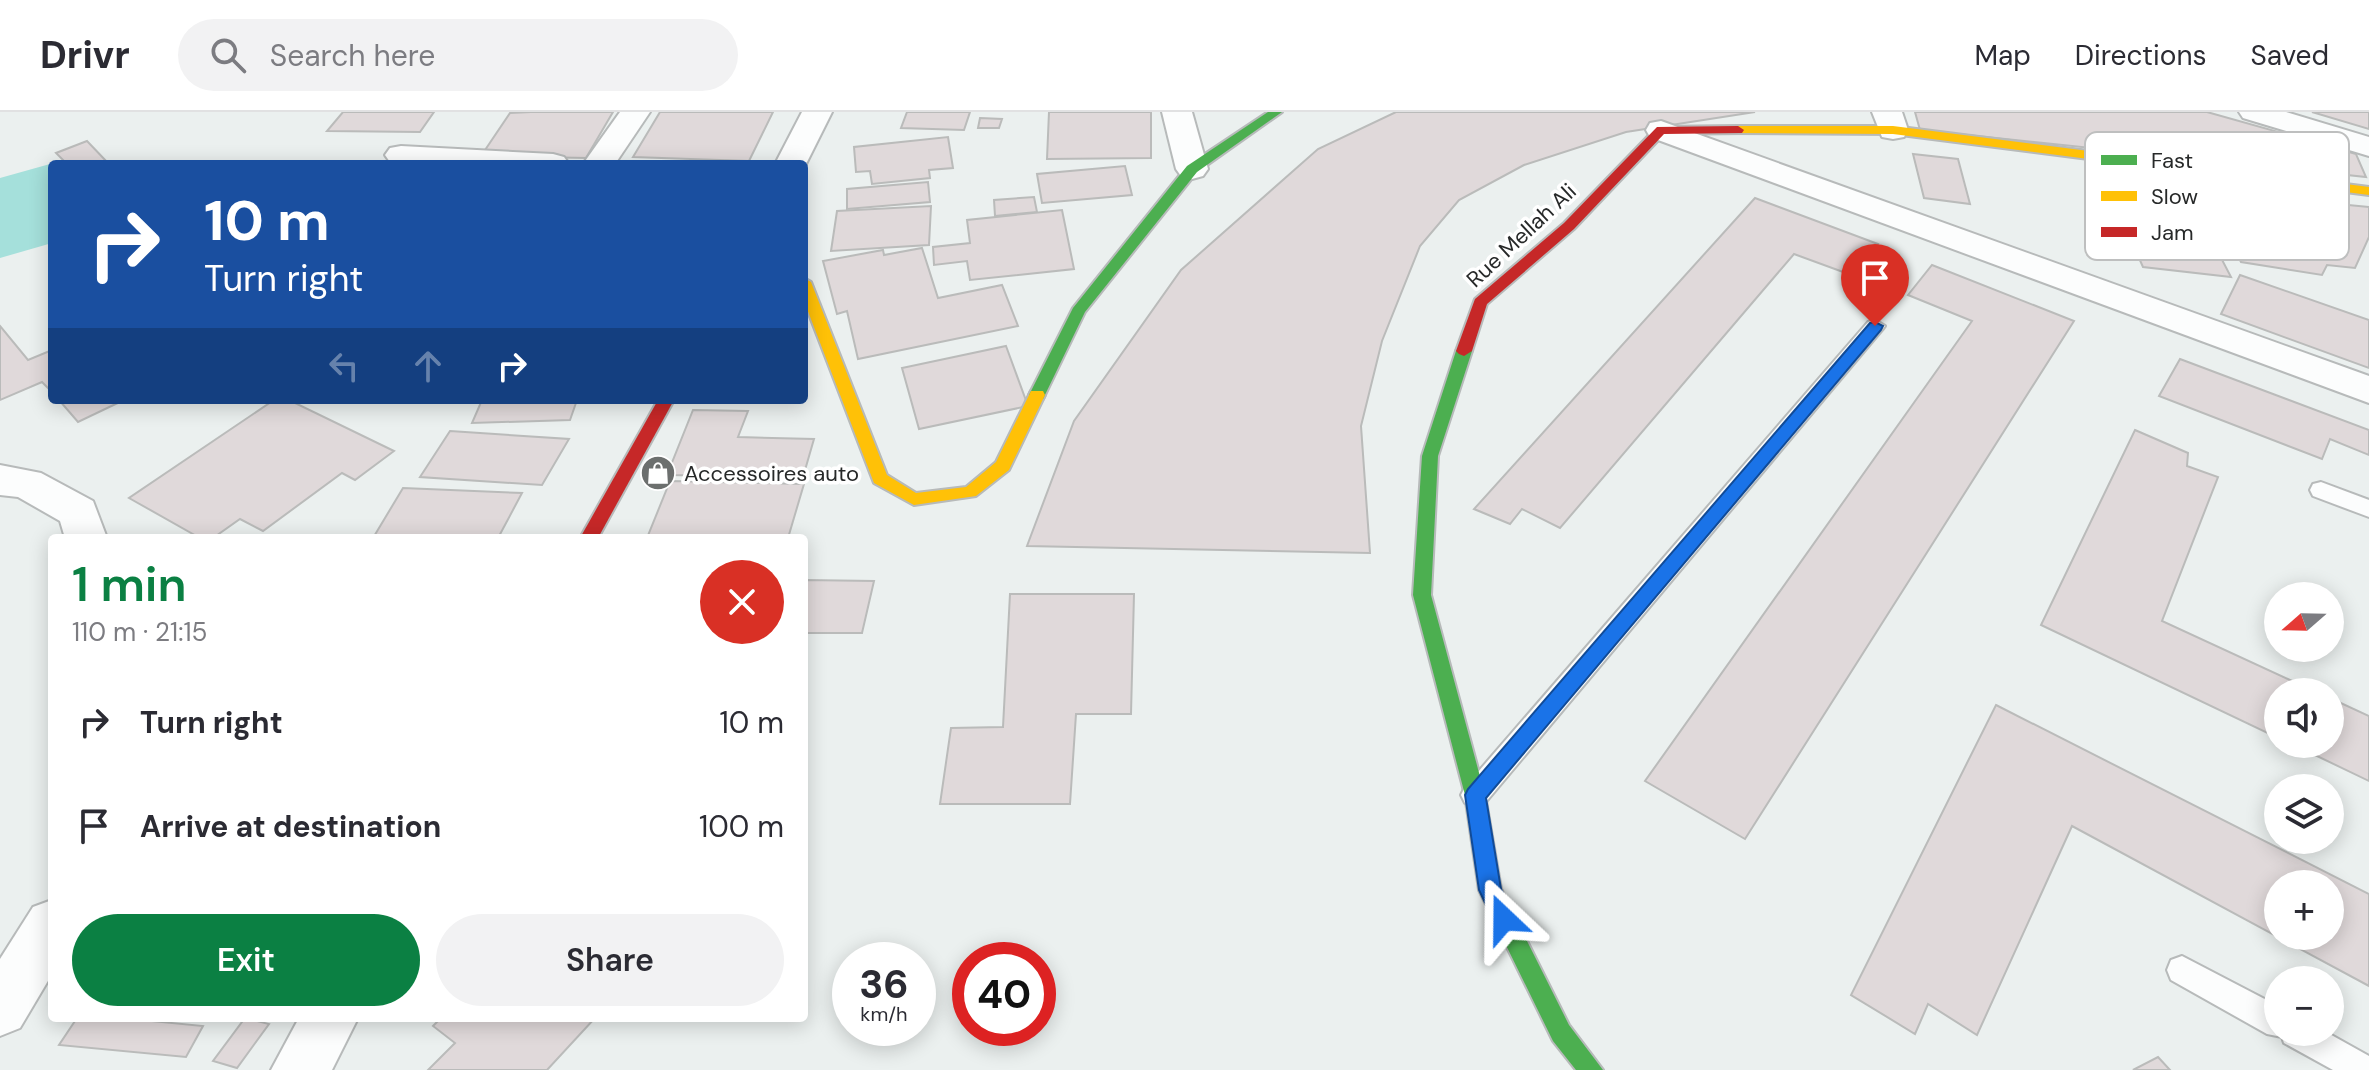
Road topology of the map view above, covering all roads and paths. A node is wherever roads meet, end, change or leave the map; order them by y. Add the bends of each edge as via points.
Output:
1 (635, 112) edge
2 (817, 112) edge
3 (1177, 112) edge
4 (1276, 112) edge
5 (2254, 112) edge
6 (1890, 121) edge
7 (1661, 130) junction
8 (2320, 132) edge
9 (2349, 141) edge
10 (2369, 147) edge
11 (2085, 149) edge
12 (401, 155) dead end
13 (485, 160) edge
14 (602, 160) edge
15 (793, 160) edge
16 (1192, 169) junction
17 (2349, 188) edge
18 (2369, 191) edge
19 (808, 292) edge
20 (1875, 326) dead end
21 (2369, 390) edge
22 (664, 404) edge
23 (0, 480) edge
24 (2321, 490) dead end
25 (2369, 509) edge
26 (85, 534) edge
27 (591, 534) edge
28 (1475, 795) junction
29 (48, 931) edge
30 (2182, 970) dead end
31 (0, 1009) edge
32 (2264, 1015) edge
33 (328, 1022) edge
34 (2320, 1046) edge
35 (300, 1070) edge
36 (1591, 1070) edge
37 (2364, 1070) edge

1 - 14 street
2 - 15 street
3 - 16 street
4 - 16 street
5 - 8 street
6 - 7 street
6 - 11 street
7 - 21 street
7 - 28 street, Rue Mellah Ali via 1569,226 1480,302 1430,456 1422,595
9 - 10 street
12 - 13 street
16 - 19 street via 1078,311 1003,466 970,492 914,499 880,479
17 - 18 street
20 - 28 lane
22 - 27 street
23 - 26 street via 27,483 78,512
24 - 25 lane
28 - 36 street, Rue Mellah Ali via 1490,890 1561,1033
29 - 31 street
30 - 32 lane
33 - 35 street
34 - 37 lane

